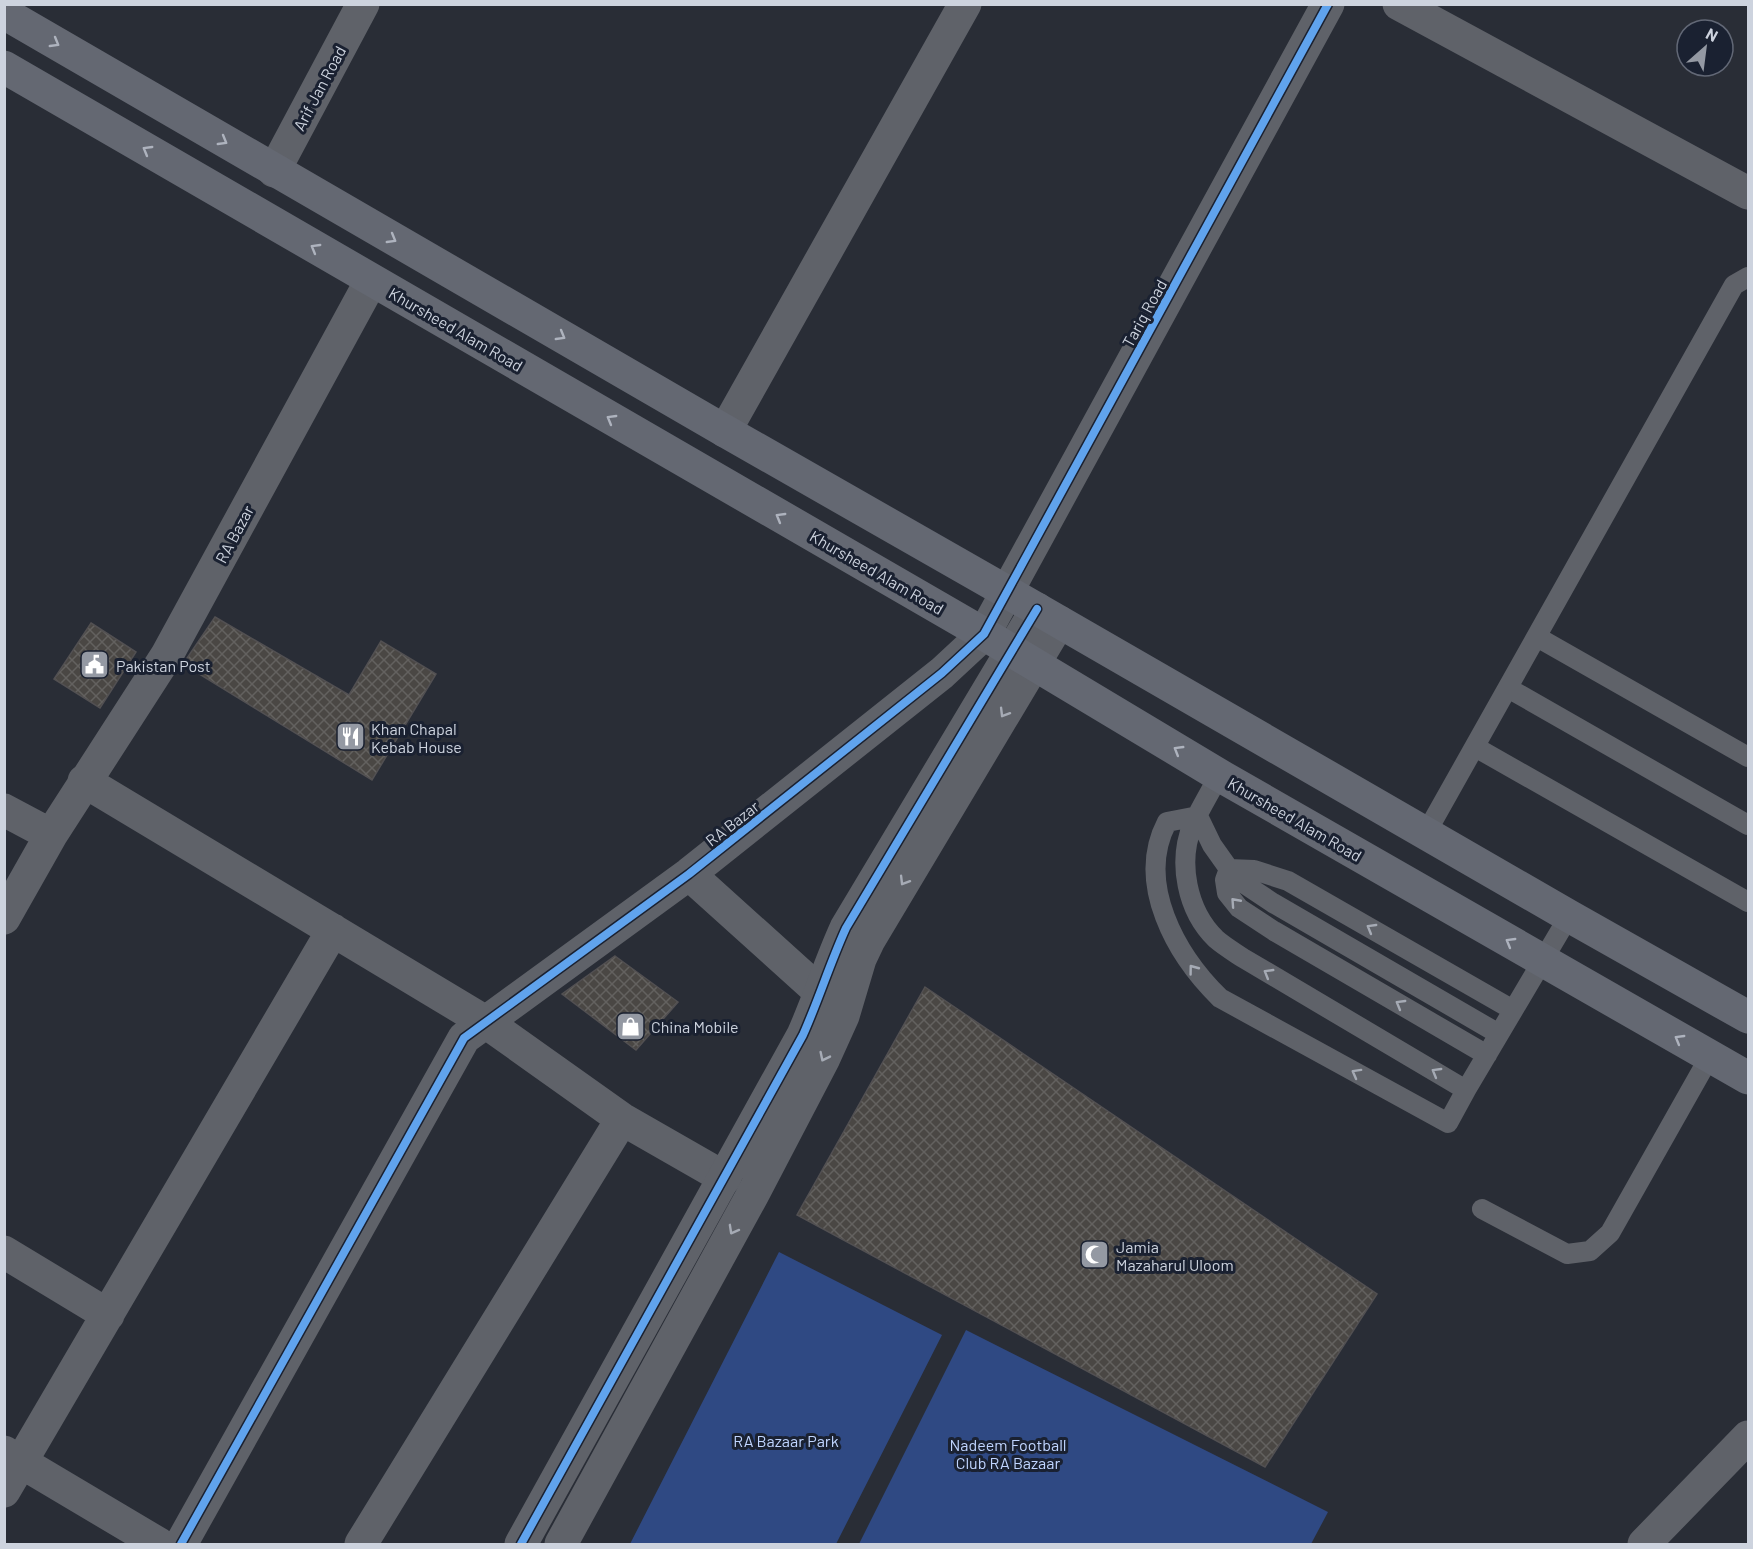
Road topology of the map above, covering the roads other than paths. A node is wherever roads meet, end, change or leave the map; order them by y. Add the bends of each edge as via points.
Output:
1 (363, 4) edge
2 (964, 4) edge
3 (1328, 4) edge
4 (1399, 4) edge
5 (4, 13) edge
6 (4, 67) edge
7 (274, 171) junction
8 (1749, 193) edge
9 (1749, 277) edge
10 (371, 280) junction
11 (725, 431) junction
12 (1007, 591) junction
13 (1048, 615) junction
14 (984, 634) junction
15 (1537, 637) junction
16 (1023, 657) junction
17 (1508, 688) junction
18 (1475, 747) junction
19 (1749, 757) edge
20 (1219, 775) junction
21 (84, 781) junction
22 (4, 810) edge
23 (1198, 816) junction
24 (1749, 825) edge
25 (1426, 833) junction
26 (51, 835) junction
27 (1228, 869) junction
28 (689, 874) junction
29 (1749, 902) edge
30 (1569, 916) junction
31 (4, 918) edge
32 (333, 930) junction
33 (1542, 961) junction
34 (821, 993) junction
35 (1513, 1010) junction
36 (1749, 1017) edge
37 (487, 1023) junction
38 (1499, 1034) junction
39 (1487, 1054) junction
40 (1710, 1056) junction
41 (1749, 1078) edge
42 (1466, 1090) junction
43 (622, 1119) junction
44 (725, 1178) junction
45 (1482, 1209) dead end
46 (4, 1252) edge
47 (108, 1315) junction
48 (1749, 1437) edge
49 (13, 1457) edge
50 (4, 1491) edge
51 (159, 1545) edge
52 (180, 1545) edge
53 (362, 1545) edge
54 (521, 1545) edge
55 (561, 1545) edge
56 (1644, 1545) edge

1 - 7 street, Arif Jan Road
2 - 11 street
3 - 12 street, Tariq Road
4 - 8 street
5 -> 7 main road
10 -> 6 main road, Khursheed Alam Road
7 -> 11 main road
9 - 15 lane via 1734,285
14 -> 10 main road, Khursheed Alam Road
10 - 21 street, RA Bazar via 167,655
11 - 12 main road
12 - 13 main road
12 - 14 street, Tariq Road
13 - 16 street
13 - 25 main road
14 - 16 main road, Khursheed Alam Road
14 - 28 street, RA Bazar via 942,673
15 - 17 lane
15 - 19 lane
20 -> 16 main road, Khursheed Alam Road
16 - 34 street via 846,928
16 -> 55 street via 869,940 824,1058
17 - 18 lane
17 - 24 lane
18 - 25 lane
18 - 29 lane
20 - 23 lane
33 -> 20 main road, Khursheed Alam Road
21 - 26 street, RA Bazar
21 - 32 street
22 - 26 street
23 - 27 lane
42 -> 23 lane via 1217,940 1196,911 1188,884 1188,842
42 -> 23 lane via 1448,1123 1220,998 1207,985 1173,936 1160,901 1157,879 1158,841 1167,822
25 - 30 main road
26 - 31 street, RA Bazar
35 -> 27 lane via 1288,881 1254,870
27 - 38 lane via 1273,903
39 -> 27 lane via 1239,908 1227,893
28 - 34 street
28 - 37 street, RA Bazar
30 - 33 lane
30 - 36 main road
32 - 37 street
32 - 47 street
33 - 35 lane
40 -> 33 main road, Khursheed Alam Road
34 - 44 street via 803,1035
35 - 38 lane
37 - 43 street
37 - 52 street, RA Bazar via 464,1038
38 - 39 lane
39 - 42 lane
40 - 41 main road, Khursheed Alam Road
40 - 45 lane via 1610,1233 1590,1251 1567,1254
43 - 44 street
43 - 53 street
44 - 54 street
46 - 47 street
47 - 49 street
48 - 56 street
49 - 50 street
49 - 51 street

